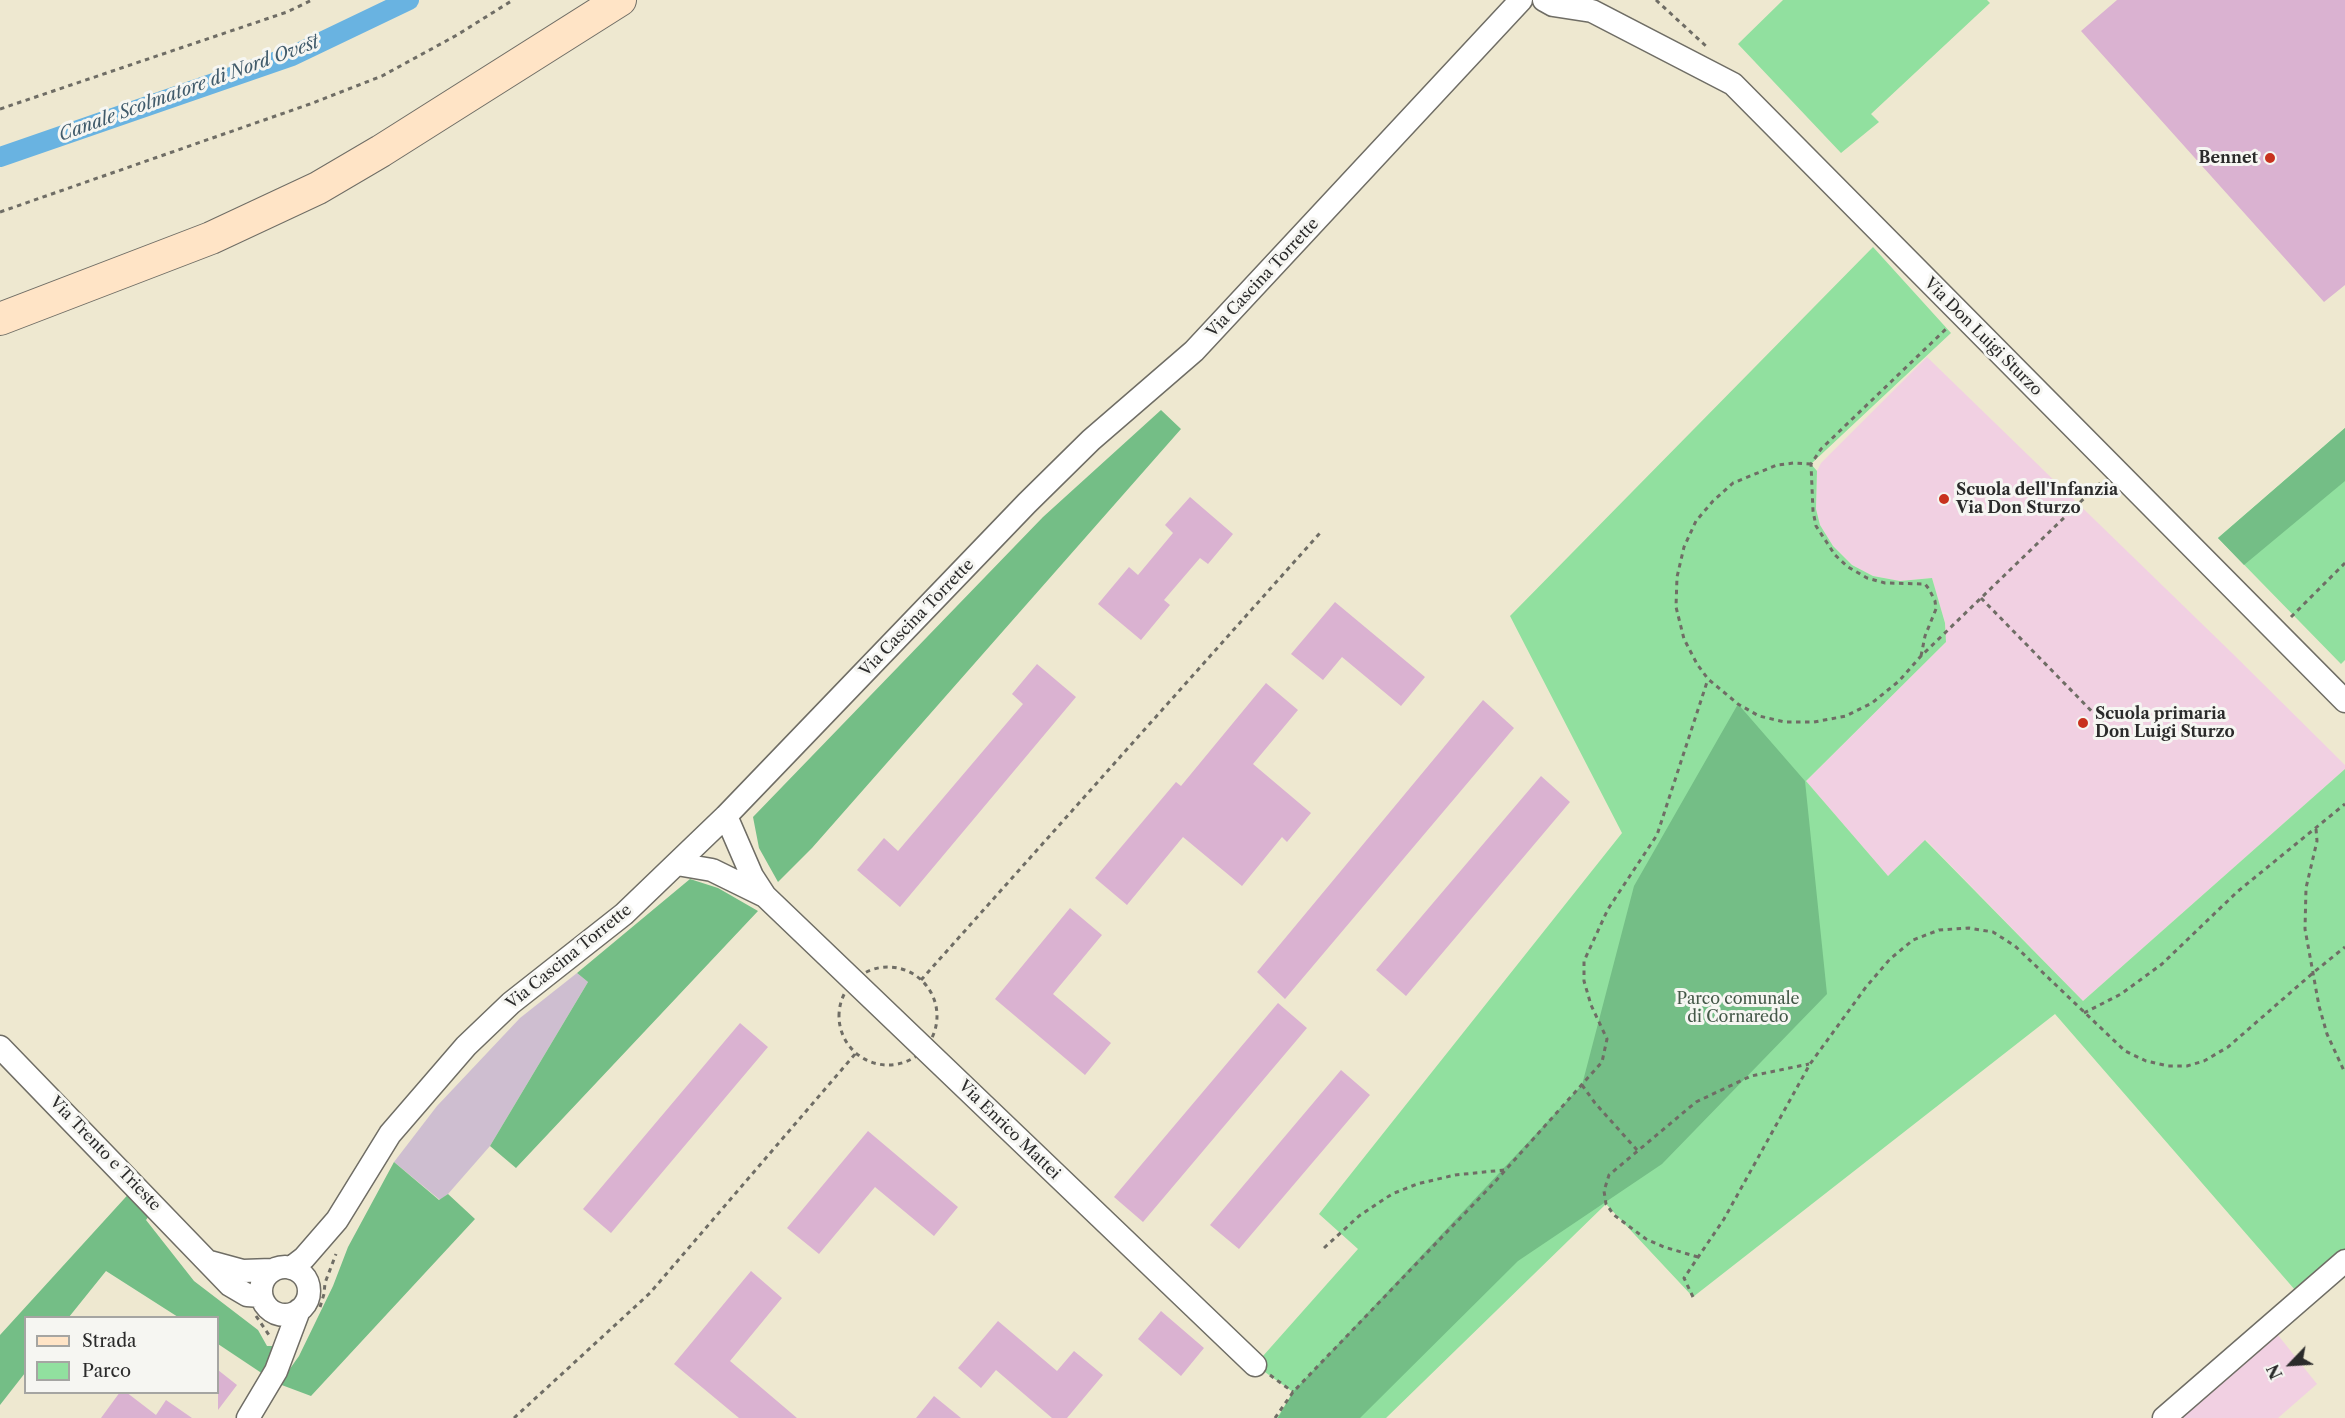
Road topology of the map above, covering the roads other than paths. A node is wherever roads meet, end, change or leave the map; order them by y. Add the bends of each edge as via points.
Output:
1 (620, 0) edge
2 (1521, 0) edge
3 (1555, 2) edge
4 (1588, 6) edge
5 (1504, 18) junction
6 (0, 319) edge
7 (2345, 702) edge
8 (726, 816) junction
9 (676, 864) junction
10 (765, 896) junction
11 (0, 1047) edge
12 (337, 1220) junction
13 (2345, 1260) edge
14 (210, 1262) junction
15 (281, 1269) junction
16 (308, 1287) junction
17 (261, 1296) junction
18 (299, 1310) junction
19 (277, 1314) junction
20 (280, 1360) junction
21 (1255, 1365) road end
22 (248, 1418) edge
23 (2164, 1418) edge

1 - 6 main road via 318,188 211,238
2 - 5 street, Via Cascina Torrette
3 - 4 street, Via Don Luigi Sturzo
3 - 5 street, Via Cascina Torrette
4 - 7 street, Via Don Luigi Sturzo via 1733,84
5 - 8 street, Via Cascina Torrette via 1194,351 1091,440 1027,503
8 - 9 street, Via Cascina Torrette
8 - 10 street, Via Enrico Mattei
9 - 10 street, Via Enrico Mattei via 712,870
9 - 12 street, Via Cascina Torrette via 624,914 511,1003 466,1046 390,1134
10 - 21 street, Via Enrico Mattei
11 - 14 street, Via Trento e Trieste
12 - 15 street, Via Cascina Torrette via 304,1258
12 - 16 street, Via Cascina Torrette
13 - 23 street
14 - 15 street via 243,1271
14 - 17 street, Via Trento e Trieste via 237,1290
15 - 16 street via 302,1274
15 - 17 street via 262,1282
16 - 18 street via 307,1300
17 - 19 street
18 - 19 street
18 - 20 street
19 - 20 street
20 - 22 street

